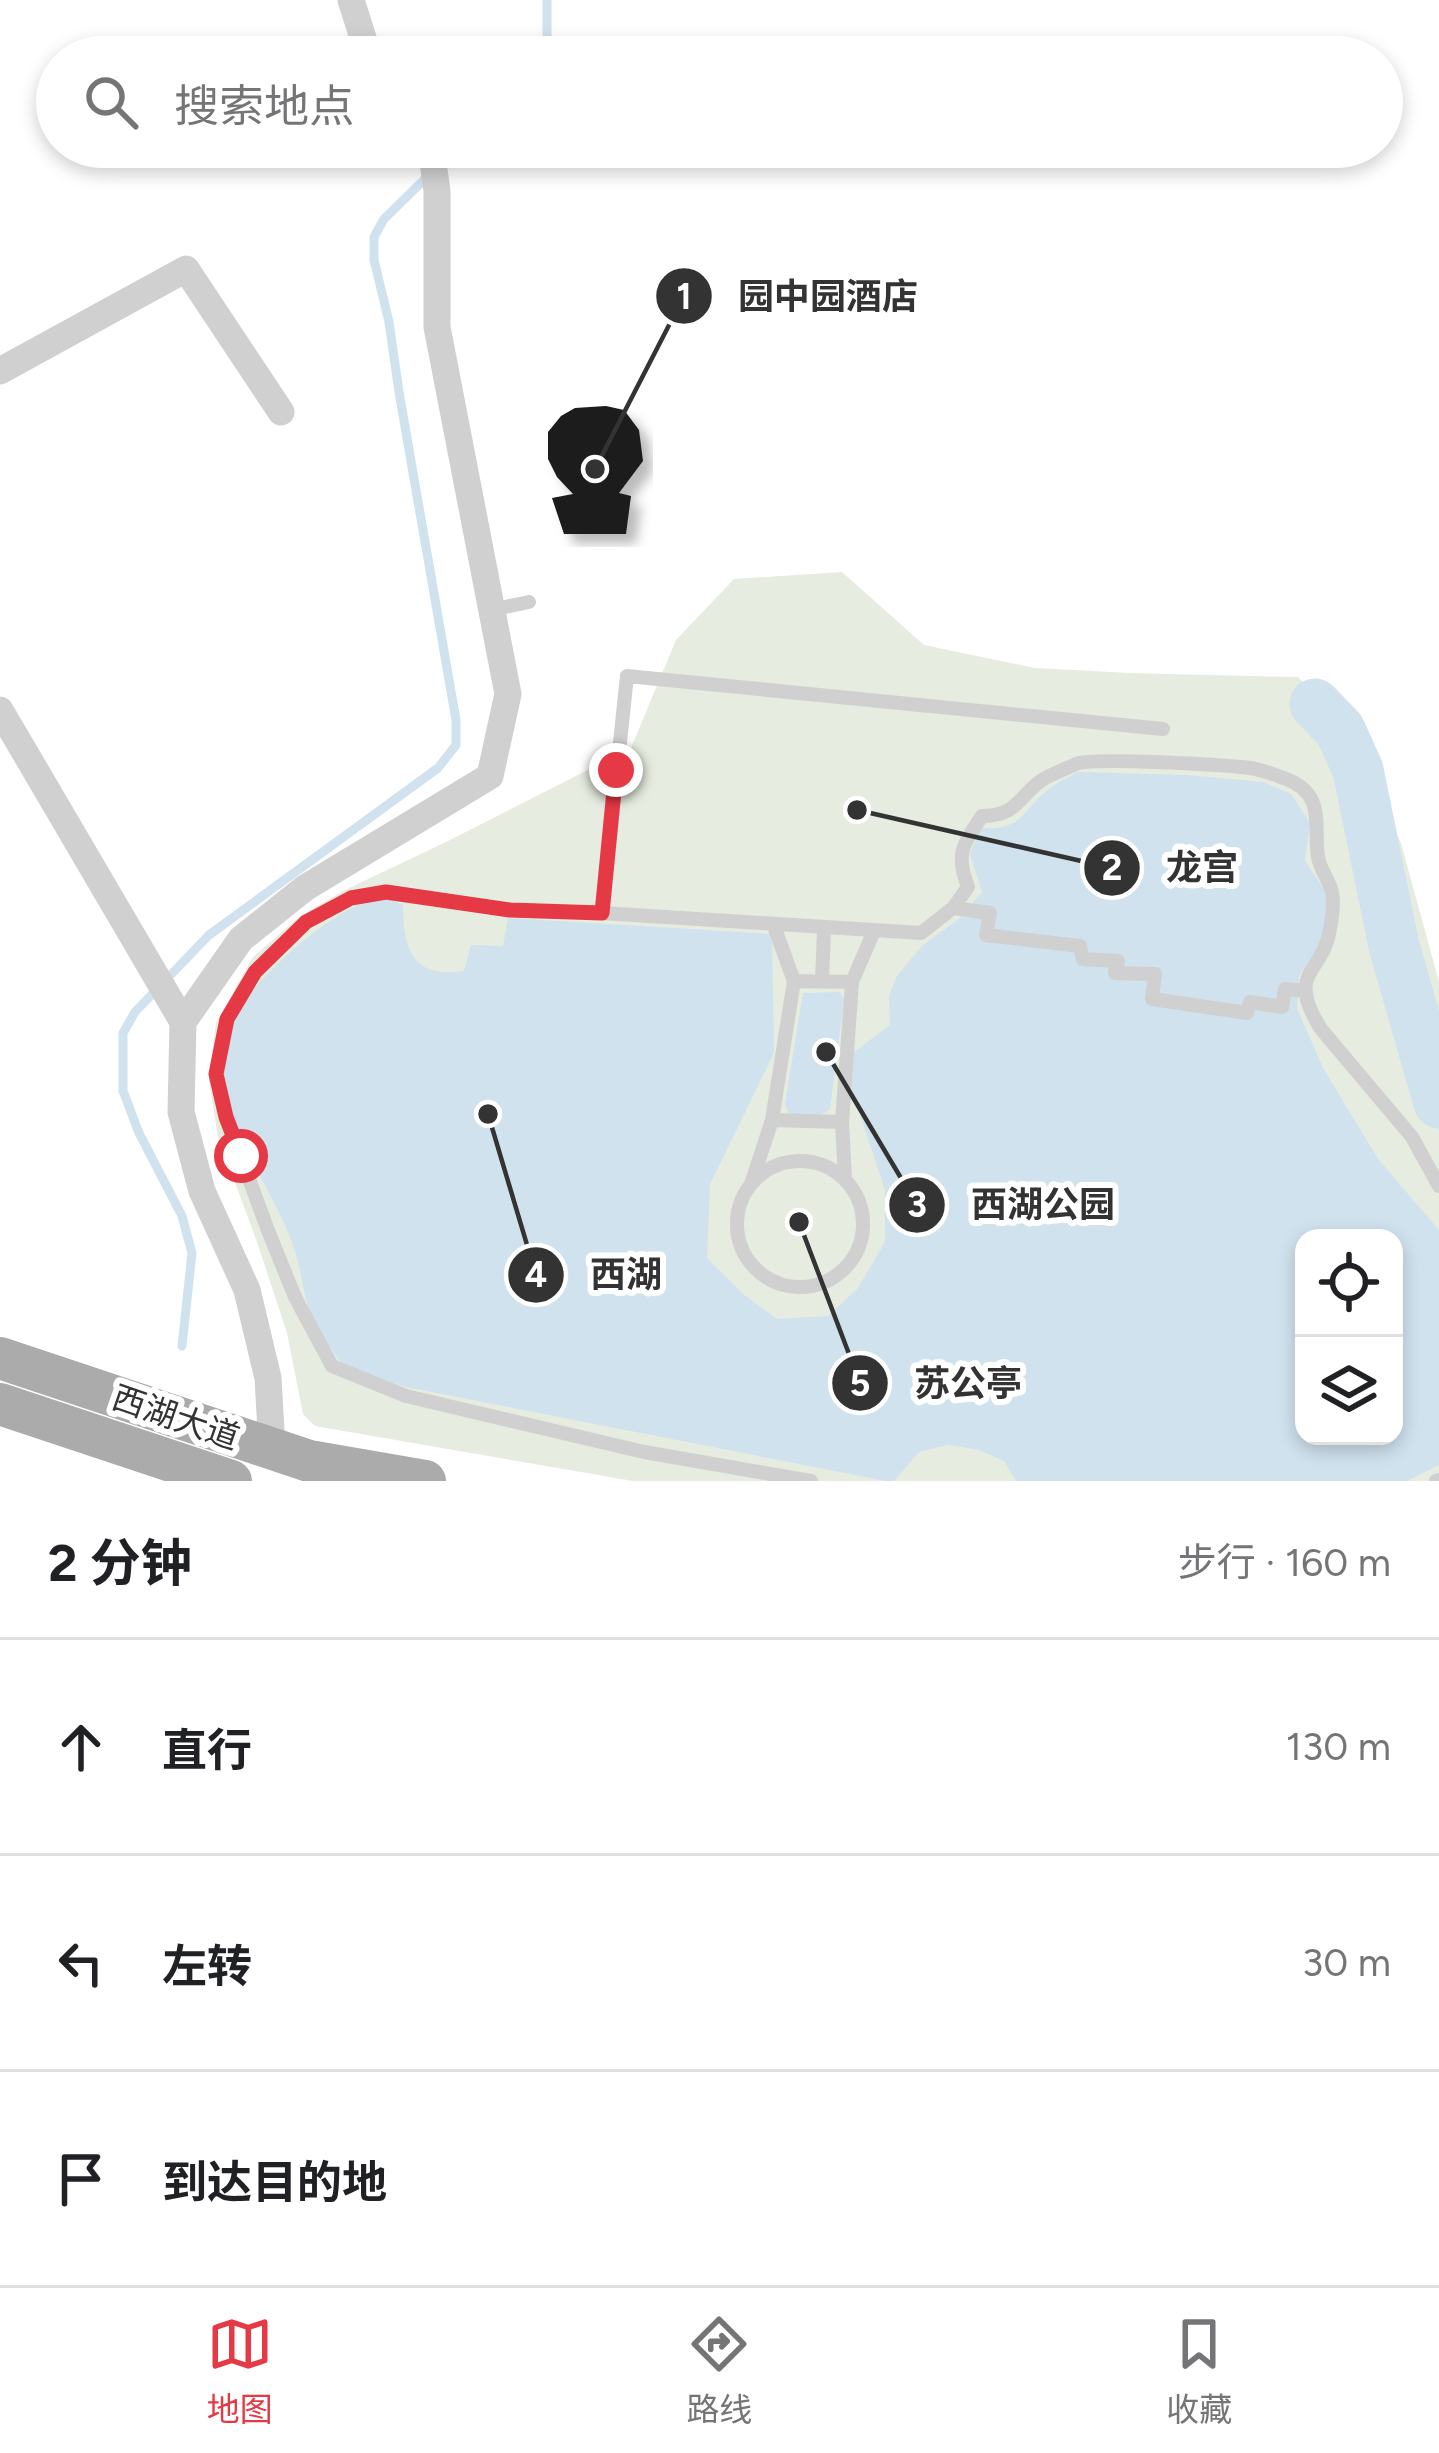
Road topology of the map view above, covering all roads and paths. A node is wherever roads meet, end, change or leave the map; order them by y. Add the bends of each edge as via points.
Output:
1 (351, 0) edge
2 (362, 36) edge
3 (432, 168) edge
4 (0, 371) edge
5 (281, 412) dead end
6 (529, 602) dead end
7 (490, 610) junction
8 (0, 710) edge
9 (1163, 729) dead end
10 (953, 908) junction
11 (602, 913) junction
12 (774, 926) junction
13 (824, 928) junction
14 (874, 931) junction
15 (823, 981) junction
16 (793, 986) junction
17 (852, 989) junction
18 (1302, 991) junction
19 (183, 1022) junction
20 (772, 1120) junction
21 (842, 1122) junction
22 (845, 1179) junction
23 (752, 1181) junction
24 (1439, 1186) edge
25 (0, 1358) edge
26 (0, 1404) edge
27 (272, 1449) junction
28 (231, 1481) edge
29 (425, 1481) edge
30 (811, 1481) edge

1 - 2 street
3 - 7 street via 436,327
4 - 5 street via 186,269
6 - 7 lane
7 - 19 street via 508,694 490,776 305,888 241,939
8 - 19 street
9 - 11 lane via 627,676
10 - 14 lane via 921,933
10 - 18 lane via 990,913 986,935 1079,946 1083,959 1118,961 1115,973 1154,974 1152,999 1247,1013 1250,1002 1282,1006 1285,989
10 - 18 lane via 968,887 959,864 966,839 982,815 999,815 1042,780 1082,762 1254,769 1294,782 1312,798 1331,922
11 - 12 lane
11 - 30 lane via 386,892 351,898 306,922 255,972 227,1019 216,1074 226,1117 296,1297 332,1366 406,1396
12 - 13 lane
12 - 16 lane
13 - 14 lane
13 - 15 lane
14 - 17 lane
15 - 16 lane
15 - 17 lane
16 - 20 lane
17 - 21 lane
18 - 24 lane via 1321,1029 1412,1137
19 - 27 street via 181,1112 202,1192 247,1289 268,1378
20 - 21 lane
20 - 23 lane
21 - 22 lane
22 - 23 lane via 809,1160 788,1161
22 - 23 lane via 863,1216 855,1257 841,1273 801,1287 762,1274 738,1240 736,1220
25 - 27 main road, 西湖大道
26 - 28 main road, 西湖大道
27 - 29 main road, 西湖大道

